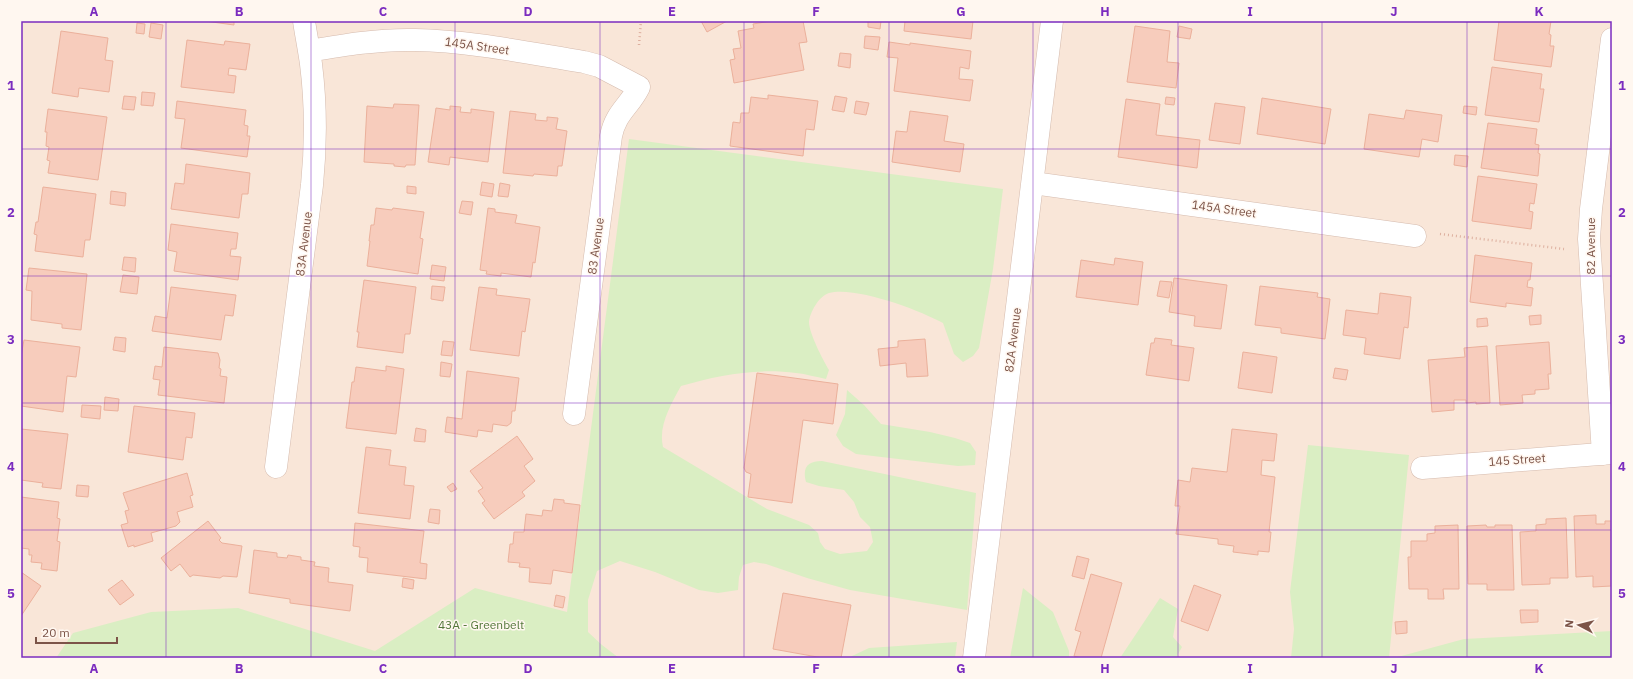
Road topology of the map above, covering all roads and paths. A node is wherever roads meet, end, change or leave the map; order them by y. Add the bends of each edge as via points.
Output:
1 (304, 21) edge
2 (641, 21) edge
3 (1052, 21) edge
4 (1612, 39) edge
5 (639, 45) dead end
6 (309, 50) junction
7 (639, 88) joint
8 (1033, 183) junction
9 (1440, 234) dead end
10 (1415, 236) dead end
11 (1565, 249) dead end
12 (574, 414) dead end
13 (1608, 454) edge
14 (276, 467) dead end
15 (1422, 468) dead end
16 (974, 658) edge

1 - 6 street, 83A Avenue
2 - 5 path
3 - 8 street, 82A Avenue
4 - 13 street, 82 Avenue via 1589,239
6 - 7 street, 145A Street via 378,41 454,43 584,62 599,66
6 - 14 street, 83A Avenue via 315,116 313,167
7 - 12 street, 83 Avenue via 617,117 611,136
8 - 10 street, 145A Street
8 - 16 street, 82A Avenue
9 - 11 path
13 - 15 street, 145 Street

